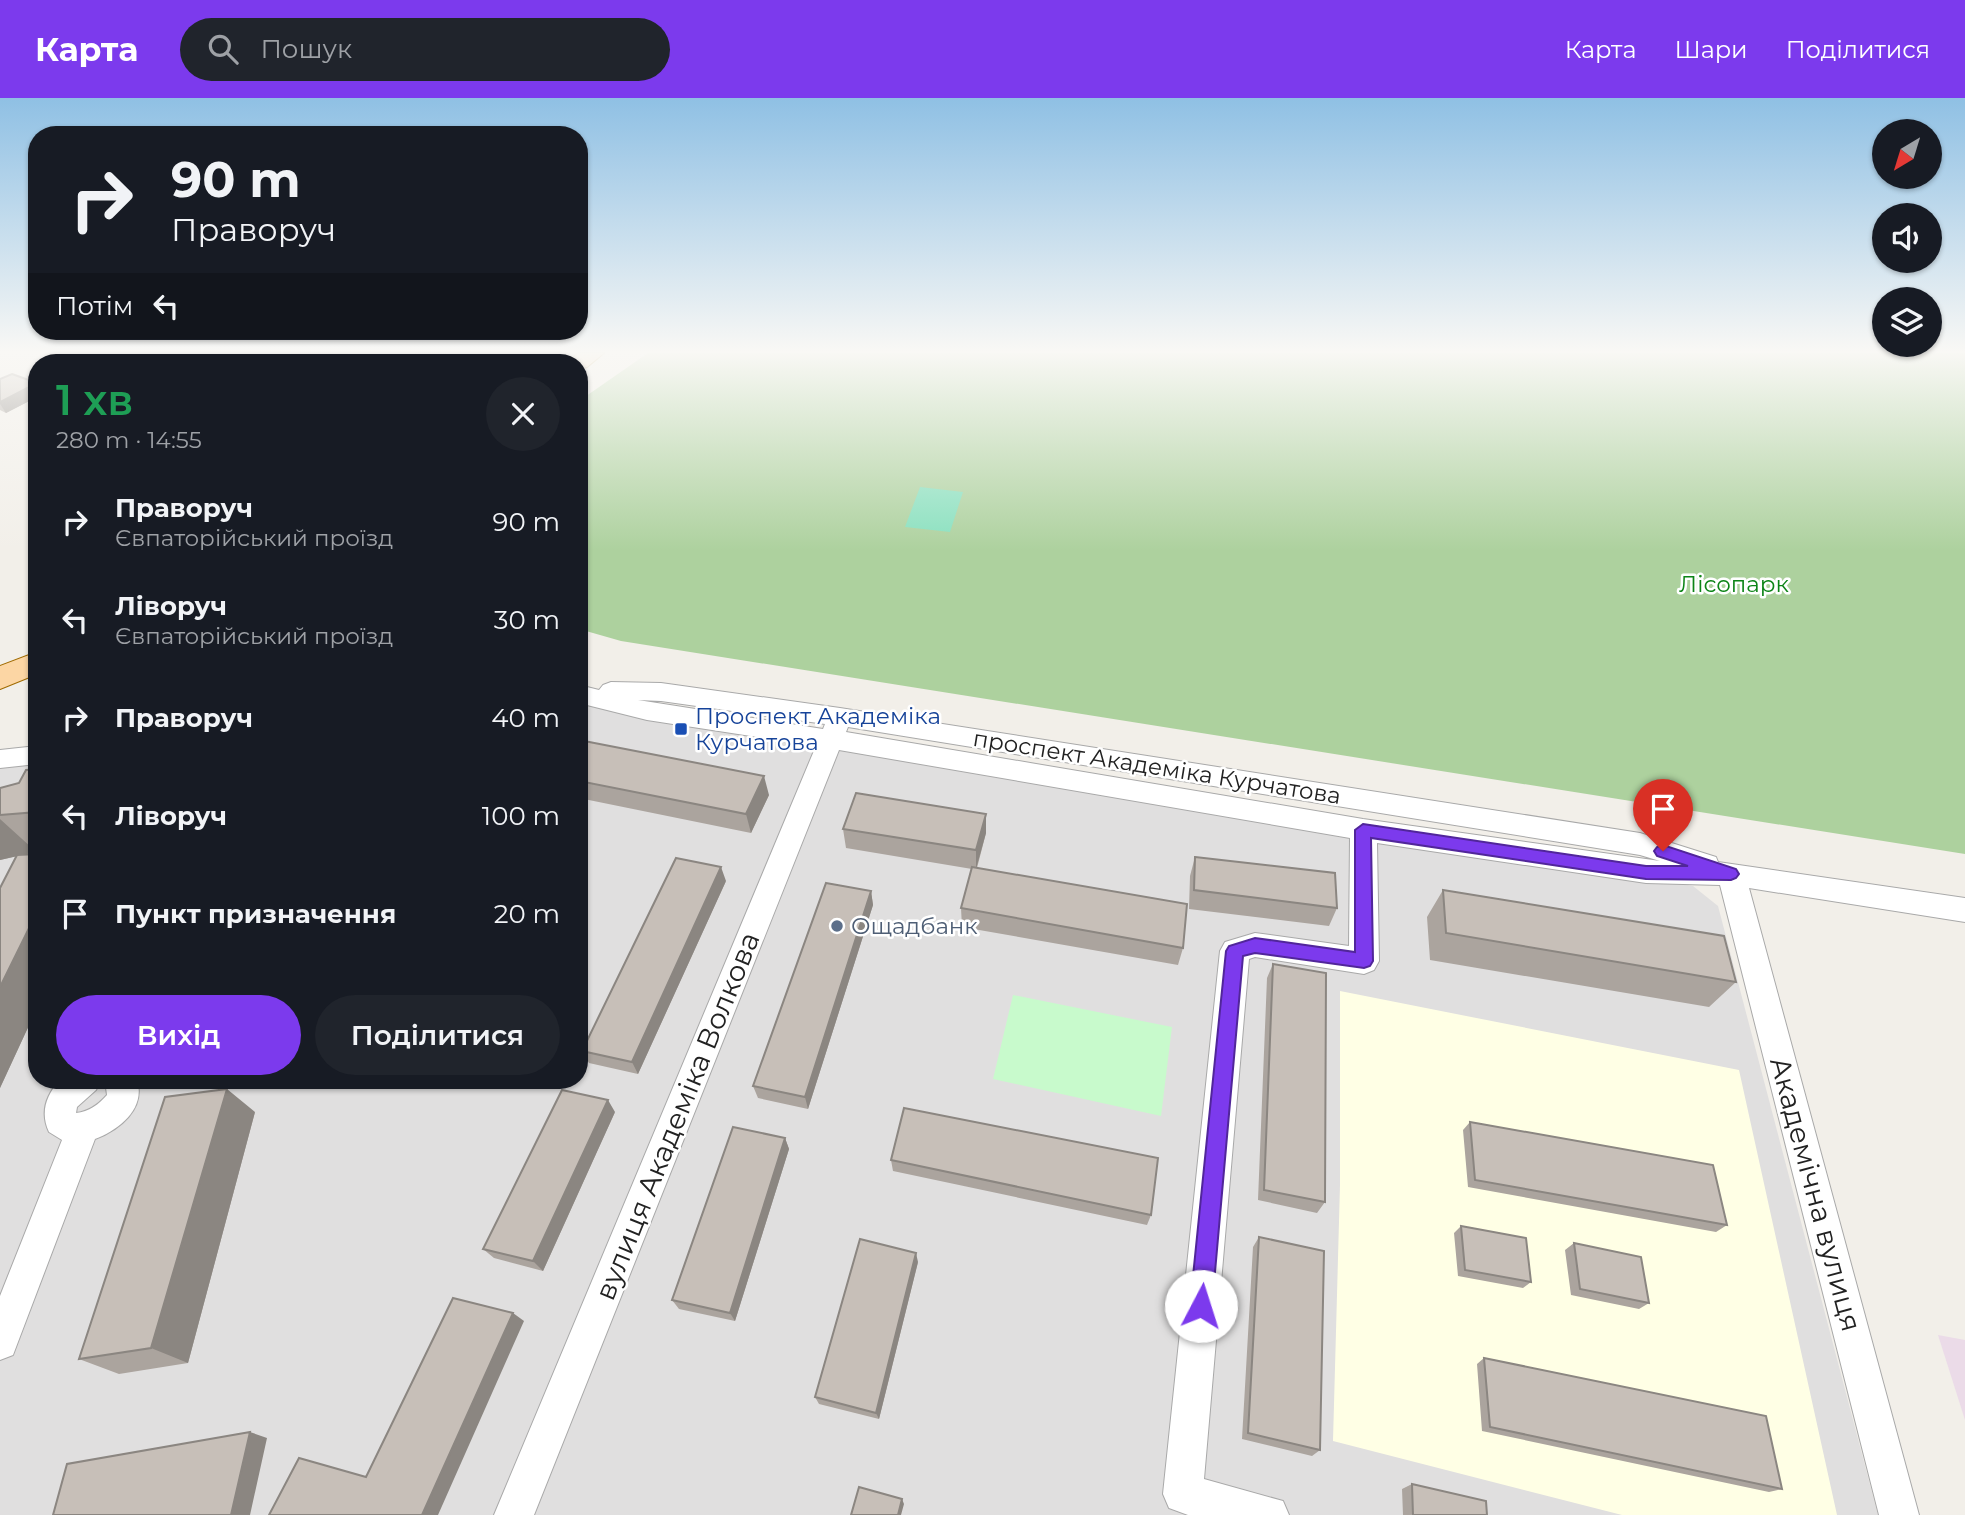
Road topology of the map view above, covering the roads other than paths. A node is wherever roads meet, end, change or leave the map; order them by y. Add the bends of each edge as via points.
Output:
1 (28, 666) edge
2 (0, 678) edge
3 (588, 695) edge
4 (835, 728) junction
5 (28, 756) edge
6 (0, 759) edge
7 (1363, 830) junction
8 (1731, 874) junction
9 (1965, 910) edge
10 (74, 1089) edge
11 (124, 1089) edge
12 (83, 1128) junction
13 (0, 1342) edge
14 (514, 1515) edge
15 (1269, 1515) edge
16 (1899, 1515) edge

1 - 2 main road
3 - 4 street, проспект Академіка Курчатова via 647,711
4 - 7 street, проспект Академіка Курчатова
4 - 8 street, проспект Академіка Курчатова via 1640,844
4 - 14 street, вулиця Академіка Волкова
5 - 6 street
7 - 8 street, проспект Академіка Курчатова via 1646,872
7 - 15 street via 1364,961 1255,945 1235,951 1183,1494
8 - 9 street, проспект Академіка Курчатова
8 - 16 street, Академічна вулиця
10 - 12 street via 65,1096 60,1121
11 - 12 street via 118,1105 103,1121
12 - 13 street

